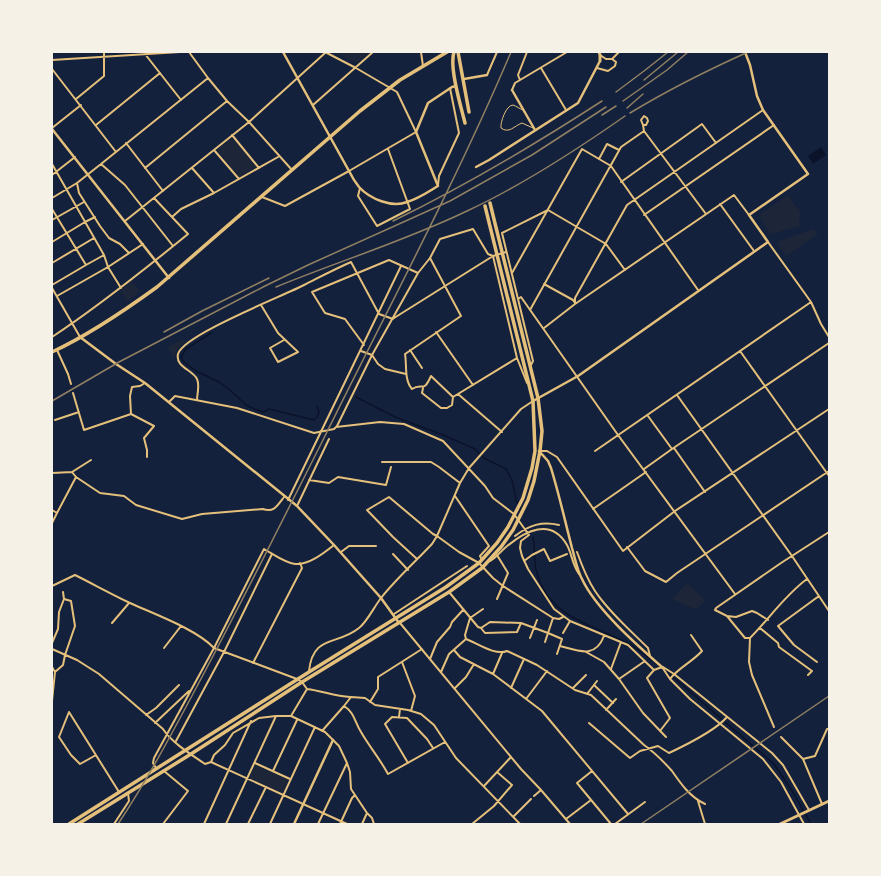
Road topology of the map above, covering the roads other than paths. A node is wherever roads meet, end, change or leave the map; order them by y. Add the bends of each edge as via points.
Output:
1 (104, 52) edge
2 (180, 52) edge
3 (189, 52) edge
4 (283, 52) edge
5 (325, 52) edge
6 (373, 52) edge
7 (421, 52) edge
8 (446, 52) edge
9 (454, 52) edge
10 (458, 52) edge
11 (497, 52) edge
12 (528, 52) edge
13 (567, 52) edge
14 (619, 52) edge
15 (599, 53) edge
16 (145, 54) junction
17 (745, 54) edge
18 (104, 56) junction
19 (612, 59) junction
20 (52, 60) edge
21 (600, 60) joint
22 (422, 66) junction
23 (596, 67) junction
24 (356, 68) junction
25 (541, 68) junction
26 (52, 69) edge
27 (160, 74) junction
28 (487, 75) joint
29 (208, 78) junction
30 (298, 78) junction
31 (464, 79) junction
32 (520, 80) junction
33 (456, 86) junction
34 (450, 88) junction
35 (512, 90) joint
36 (76, 99) junction
37 (182, 100) junction
38 (228, 101) junction
39 (80, 105) junction
40 (313, 105) junction
41 (566, 110) junction
42 (763, 110) junction
43 (469, 112) dead end
44 (525, 112) junction
45 (249, 122) junction
46 (465, 124) dead end
47 (96, 125) junction
48 (644, 125) dead end
49 (774, 125) junction
50 (52, 129) edge
51 (535, 130) junction
52 (644, 131) junction
53 (416, 132) junction
54 (232, 135) junction
55 (330, 136) junction
56 (126, 143) junction
57 (716, 143) junction
58 (388, 148) junction
59 (214, 150) junction
60 (619, 150) junction
61 (116, 152) junction
62 (661, 153) junction
63 (74, 157) junction
64 (278, 157) junction
65 (598, 159) junction
66 (52, 164) edge
67 (101, 164) junction
68 (611, 166) junction
69 (476, 167) dead end
70 (145, 168) junction
71 (192, 168) junction
72 (259, 168) junction
73 (292, 170) junction
74 (349, 171) junction
75 (56, 172) junction
76 (674, 172) junction
77 (88, 174) junction
78 (52, 175) edge
79 (239, 179) junction
80 (621, 182) junction
81 (76, 183) junction
82 (438, 186) junction
83 (685, 187) junction
84 (360, 188) junction
85 (66, 189) junction
86 (163, 191) junction
87 (214, 193) junction
88 (262, 197) junction
89 (52, 198) edge
90 (154, 198) junction
91 (633, 200) junction
92 (84, 201) junction
93 (408, 202) junction
94 (490, 203) dead end
95 (720, 204) junction
96 (76, 206) junction
97 (485, 206) dead end
98 (143, 208) junction
99 (52, 209) edge
100 (548, 210) junction
101 (706, 214) junction
102 (644, 215) junction
103 (749, 215) junction
104 (57, 217) junction
105 (95, 217) junction
106 (172, 217) junction
107 (52, 220) edge
108 (125, 221) junction
109 (85, 222) junction
110 (576, 227) junction
111 (67, 233) junction
112 (94, 238) junction
113 (52, 242) edge
114 (768, 242) junction
115 (664, 243) junction
116 (143, 244) junction
117 (606, 244) junction
118 (173, 246) junction
119 (76, 249) junction
120 (754, 251) junction
121 (506, 252) junction
122 (129, 253) junction
123 (104, 255) junction
124 (493, 256) junction
125 (430, 258) junction
126 (156, 260) junction
127 (52, 263) edge
128 (86, 265) junction
129 (401, 266) junction
130 (108, 267) junction
131 (625, 270) junction
132 (418, 273) junction
133 (512, 273) junction
134 (357, 274) junction
135 (169, 278) junction
136 (544, 284) junction
137 (445, 285) junction
138 (52, 286) edge
139 (121, 288) junction
140 (698, 290) junction
141 (57, 296) junction
142 (518, 299) junction
143 (811, 302) junction
144 (575, 304) junction
145 (261, 305) junction
146 (530, 310) junction
147 (379, 314) junction
148 (393, 319) junction
149 (72, 324) junction
150 (544, 328) junction
151 (436, 332) junction
152 (52, 337) edge
153 (80, 337) junction
154 (829, 337) edge
155 (284, 340) junction
156 (829, 343) edge
157 (364, 345) junction
158 (57, 350) junction
159 (410, 350) junction
160 (361, 351) junction
161 (740, 351) junction
162 (52, 352) edge
163 (372, 355) junction
164 (517, 358) junction
165 (530, 365) junction
166 (422, 368) dead end
167 (407, 375) junction
168 (578, 376) junction
169 (145, 383) junction
170 (71, 384) dead end
171 (474, 385) junction
172 (765, 386) junction
173 (423, 388) junction
174 (530, 388) junction
175 (74, 393) dead end
176 (458, 394) junction
177 (677, 395) junction
178 (453, 397) junction
179 (538, 398) junction
180 (197, 400) junction
181 (533, 401) junction
182 (169, 402) junction
183 (829, 409) edge
184 (79, 412) junction
185 (131, 414) junction
186 (648, 416) junction
187 (55, 420) dead end
188 (336, 427) junction
189 (701, 429) junction
190 (796, 431) junction
191 (322, 432) junction
192 (502, 432) junction
193 (618, 436) junction
194 (329, 439) dead end
195 (673, 448) junction
196 (534, 451) junction
197 (540, 451) junction
198 (596, 451) dead end
199 (147, 457) dead end
200 (92, 460) dead end
201 (382, 462) dead end
202 (391, 466) dead end
203 (469, 468) junction
204 (644, 469) junction
205 (829, 471) edge
206 (72, 472) junction
207 (646, 472) junction
208 (52, 473) edge
209 (733, 473) junction
210 (826, 473) junction
211 (829, 476) edge
212 (76, 477) junction
213 (309, 480) junction
214 (460, 483) junction
215 (705, 492) junction
216 (454, 495) junction
217 (284, 497) junction
218 (288, 500) junction
219 (296, 506) junction
220 (593, 509) junction
221 (52, 510) edge
222 (675, 511) junction
223 (57, 513) junction
224 (762, 515) junction
225 (52, 523) edge
226 (559, 525) dead end
227 (526, 528) junction
228 (829, 532) edge
229 (438, 536) junction
230 (515, 536) dead end
231 (334, 545) junction
232 (376, 546) dead end
233 (627, 547) junction
234 (341, 552) junction
235 (578, 552) dead end
236 (272, 554) junction
237 (393, 554) dead end
238 (567, 554) dead end
239 (706, 554) junction
240 (497, 555) junction
241 (792, 556) junction
242 (418, 559) junction
243 (480, 561) junction
244 (524, 561) junction
245 (300, 563) junction
246 (487, 563) junction
247 (468, 566) dead end
248 (482, 568) junction
249 (408, 570) junction
250 (581, 578) junction
251 (807, 579) junction
252 (52, 586) edge
253 (503, 586) junction
254 (64, 592) dead end
255 (449, 592) junction
256 (735, 594) junction
257 (819, 596) junction
258 (381, 598) junction
259 (64, 599) junction
260 (497, 599) dead end
261 (129, 603) junction
262 (483, 609) dead end
263 (463, 610) junction
264 (829, 610) edge
265 (394, 614) junction
266 (727, 616) junction
267 (563, 617) junction
268 (397, 618) junction
269 (470, 618) junction
270 (554, 618) junction
271 (537, 620) dead end
272 (768, 620) junction
273 (570, 621) junction
274 (400, 623) junction
275 (521, 623) junction
276 (112, 624) dead end
277 (181, 626) junction
278 (481, 628) junction
279 (534, 628) junction
280 (760, 628) junction
281 (548, 633) junction
282 (563, 633) dead end
283 (691, 635) dead end
284 (604, 636) junction
285 (530, 638) dead end
286 (750, 638) junction
287 (466, 639) junction
288 (545, 642) dead end
289 (621, 642) junction
290 (52, 643) edge
291 (560, 646) junction
292 (164, 648) dead end
293 (214, 648) junction
294 (52, 649) edge
295 (422, 649) junction
296 (454, 650) junction
297 (224, 652) junction
298 (586, 652) junction
299 (502, 653) junction
300 (556, 654) dead end
301 (65, 655) junction
302 (650, 656) junction
303 (430, 659) junction
304 (524, 659) junction
305 (645, 661) junction
306 (402, 662) junction
307 (817, 662) dead end
308 (253, 663) junction
309 (474, 664) junction
310 (52, 667) edge
311 (662, 667) junction
312 (611, 669) junction
313 (654, 670) junction
314 (547, 671) junction
315 (55, 672) junction
316 (309, 672) junction
317 (441, 672) junction
318 (493, 674) junction
319 (674, 674) junction
320 (586, 675) dead end
321 (808, 675) dead end
322 (619, 678) junction
323 (297, 679) junction
324 (670, 679) junction
325 (597, 681) dead end
326 (302, 682) junction
327 (179, 685) dead end
328 (594, 685) junction
329 (307, 688) junction
330 (455, 688) junction
331 (511, 688) junction
332 (573, 688) junction
333 (191, 690) junction
334 (587, 694) junction
335 (351, 697) junction
336 (526, 699) junction
337 (616, 699) dead end
338 (52, 701) edge
339 (370, 702) junction
340 (613, 703) junction
341 (344, 706) junction
342 (400, 709) junction
343 (606, 710) junction
344 (411, 711) junction
345 (146, 715) junction
346 (276, 716) junction
347 (292, 716) junction
348 (399, 717) junction
349 (727, 717) junction
350 (297, 720) junction
351 (251, 722) junction
352 (155, 723) junction
353 (589, 723) dead end
354 (721, 724) junction
355 (315, 728) junction
356 (774, 728) dead end
357 (829, 729) edge
358 (322, 731) junction
359 (660, 731) junction
360 (167, 735) junction
361 (666, 737) dead end
362 (781, 737) dead end
363 (333, 740) junction
364 (176, 742) junction
365 (445, 742) junction
366 (433, 749) junction
367 (650, 749) junction
368 (186, 750) junction
369 (191, 754) junction
370 (96, 755) junction
371 (511, 757) junction
372 (803, 759) junction
373 (211, 762) junction
374 (255, 763) junction
375 (347, 763) junction
376 (408, 763) junction
377 (156, 768) junction
378 (230, 770) junction
379 (164, 771) junction
380 (273, 771) junction
381 (592, 771) junction
382 (497, 772) junction
383 (247, 779) junction
384 (290, 779) junction
385 (484, 786) junction
386 (266, 787) junction
387 (541, 790) junction
388 (119, 792) junction
389 (128, 793) junction
390 (355, 794) junction
391 (283, 795) junction
392 (534, 796) dead end
393 (531, 799) dead end
394 (591, 800) junction
395 (698, 800) junction
396 (499, 801) junction
397 (829, 801) edge
398 (645, 802) dead end
399 (303, 804) junction
400 (705, 804) dead end
401 (822, 804) junction
402 (808, 811) junction
403 (323, 813) junction
404 (367, 813) junction
405 (628, 814) junction
406 (801, 814) junction
407 (514, 816) junction
408 (566, 819) junction
409 (341, 823) edge
410 (69, 824) edge
411 (78, 824) edge
412 (114, 824) edge
413 (163, 824) edge
414 (204, 824) edge
415 (226, 824) edge
416 (248, 824) edge
417 (270, 824) edge
418 (294, 824) edge
419 (318, 824) edge
420 (347, 824) edge
421 (362, 824) edge
422 (374, 824) edge
423 (472, 824) edge
424 (520, 824) edge
425 (570, 824) edge
426 (611, 824) edge
427 (615, 824) edge
428 (705, 824) edge
429 (780, 824) edge
430 (804, 824) edge

1 - 18 street
2 - 16 street
3 - 29 street
4 - 30 street
5 - 24 street
5 - 30 street
6 - 24 street
7 - 22 street
8 - 22 highway
9 - 33 highway via 452,58
10 - 31 highway
11 - 28 street
12 - 32 street via 518,75
13 - 25 street
14 - 19 street
15 - 19 street via 606,59
15 - 21 main road
16 - 18 street
16 - 27 street
17 - 42 street
18 - 20 street
18 - 36 street via 104,76
19 - 23 street via 616,62 615,66 608,72
21 - 23 street
22 - 55 highway via 386,90
23 - 41 street via 578,103
24 - 40 street
24 - 53 street via 397,92
25 - 32 street
25 - 41 street
26 - 36 street
27 - 37 street
27 - 47 street
28 - 31 street
29 - 37 street
29 - 38 street
30 - 40 street
30 - 45 street
31 - 43 highway
32 - 35 street via 515,83
33 - 34 street
33 - 46 highway
34 - 53 street via 428,103
34 - 82 street via 459,133 439,176
35 - 44 street
36 - 39 street
37 - 56 street
38 - 45 street
38 - 70 street
39 - 47 street
39 - 50 street
40 - 55 street
41 - 51 street
42 - 49 street
42 - 57 street
44 - 51 street
44 - 51 lane via 514,105 510,106 506,110 501,128 506,131 522,123
45 - 54 street
45 - 64 street
47 - 61 street
48 - 52 street
49 - 83 street
49 - 103 street via 808,174
50 - 63 street
51 - 69 street
52 - 60 street
52 - 62 street
53 - 58 street
53 - 82 street
54 - 59 street
54 - 72 street
55 - 73 highway
55 - 74 street
56 - 61 street
56 - 70 street
57 - 62 street via 702,124
57 - 76 street
58 - 74 street
58 - 93 street
59 - 71 street
59 - 79 street
60 - 65 street via 607,144
60 - 68 street
61 - 67 street
62 - 76 street
62 - 80 street
63 - 75 street
63 - 77 street
64 - 72 street
64 - 73 street
65 - 68 street
65 - 100 street via 582,149
66 - 75 street
67 - 77 street
67 - 98 street via 125,185
68 - 80 street
68 - 110 street
70 - 86 street
71 - 86 street
71 - 87 street
72 - 79 street
73 - 88 highway
74 - 84 street
74 - 88 street via 285,206
75 - 78 street
75 - 85 street
76 - 83 street
76 - 91 street
77 - 81 street
77 - 108 street
79 - 87 street
80 - 91 street
81 - 85 street
81 - 92 street
82 - 93 street
83 - 101 street
83 - 102 street
84 - 93 street via 380,201 401,204
84 - 93 street via 358,196 377,226 410,209
85 - 89 street
85 - 96 street
86 - 90 street
87 - 106 street via 181,209
88 - 135 highway
90 - 98 street
90 - 106 street
91 - 102 street
91 - 117 street via 627,205
92 - 96 street
92 - 105 street
94 - 165 highway
95 - 101 street
95 - 103 street via 734,195
95 - 120 street
96 - 104 street
96 - 109 street
97 - 174 highway
98 - 108 street
98 - 118 street
99 - 104 street
100 - 110 street
100 - 121 street via 502,233
100 - 133 street
101 - 115 street
102 - 115 street
103 - 114 street
104 - 107 street
104 - 111 street
105 - 109 street
105 - 122 street via 109,238
106 - 118 street via 188,234
108 - 116 street
109 - 111 street
109 - 112 street
110 - 117 street
110 - 136 street
111 - 113 street
111 - 119 street
112 - 119 street
112 - 123 street
114 - 120 street
114 - 143 street
115 - 131 street
115 - 140 street
116 - 122 street
116 - 126 street
117 - 131 street
117 - 144 street via 575,298
118 - 126 street
119 - 127 street
119 - 128 street
120 - 140 street
121 - 124 street
121 - 133 street
122 - 130 street
123 - 128 street
123 - 130 street
124 - 125 street via 488,254 473,229 440,238
124 - 137 street
124 - 164 street
125 - 132 street
125 - 137 street
126 - 135 street
126 - 139 street
128 - 138 street
129 - 132 street
129 - 134 street via 389,260
129 - 147 street
130 - 139 street
130 - 141 street
131 - 144 street
132 - 148 street
133 - 142 street
134 - 145 street via 351,262
134 - 147 street
134 - 157 street via 312,292 325,313 345,319
135 - 153 highway via 132,306
136 - 144 street via 573,300
136 - 146 street
137 - 148 street
137 - 151 street via 461,316
138 - 141 street
139 - 149 street
140 - 168 street
141 - 149 street
142 - 146 street via 522,297
142 - 165 street via 533,361
143 - 154 street
143 - 161 street
144 - 150 street
145 - 155 street
145 - 180 street via 220,323 181,349 178,354 180,364 197,378
146 - 150 street
147 - 148 street
147 - 157 street
148 - 163 street
149 - 152 street
149 - 153 street
150 - 168 street
151 - 159 street
151 - 171 street
153 - 158 highway
153 - 169 street
155 - 155 street via 298,352 278,362 270,348
156 - 172 street
157 - 160 street
158 - 162 highway
158 - 170 street
159 - 166 street
159 - 167 street via 405,354
160 - 163 street
160 - 191 street
161 - 172 street
161 - 177 street
163 - 167 street via 385,369
163 - 188 street
164 - 171 street
164 - 174 street
165 - 179 highway
167 - 173 street via 412,389
168 - 179 street
168 - 193 street
169 - 182 street
169 - 185 street via 132,387
171 - 176 street
172 - 189 street
172 - 190 street
173 - 178 street via 431,376
173 - 178 street via 422,393 441,408 452,405
174 - 181 highway
175 - 184 street
176 - 178 street
176 - 192 street
177 - 186 street
177 - 189 street
179 - 181 street
179 - 197 highway via 542,431
180 - 182 street via 176,396
180 - 191 street via 237,408 314,433
181 - 192 street via 521,409
181 - 196 highway
182 - 217 street
183 - 190 street
184 - 185 street via 84,430
184 - 187 street
185 - 199 street via 154,426 144,438
186 - 193 street
186 - 195 street
188 - 191 street
188 - 203 street via 380,422 404,424 443,441
189 - 195 street
189 - 209 street
190 - 209 street
190 - 210 street
191 - 218 street
192 - 203 street
193 - 198 street
193 - 204 street
194 - 213 street
195 - 204 street
195 - 215 street
196 - 197 street
196 - 243 highway via 523,498 508,527
197 - 220 street via 547,451 557,457
197 - 246 highway via 538,468 528,500 513,530
197 - 250 street via 551,468
200 - 206 street
201 - 214 street via 431,462
202 - 213 street via 386,485 338,477 329,483
203 - 214 street
203 - 227 street via 493,498 514,514
204 - 207 street
205 - 210 street
206 - 208 street
206 - 212 street
207 - 220 street
207 - 222 street
209 - 215 street
209 - 224 street
210 - 211 street
210 - 224 street
212 - 217 street via 100,493 124,496 136,505 182,519 202,514 263,509 268,511 275,509
212 - 223 street
213 - 219 street
214 - 216 street
215 - 222 street
216 - 229 street
216 - 243 street via 489,546 480,556
217 - 218 street
218 - 219 street
219 - 231 street
220 - 233 street via 622,551
221 - 223 street
222 - 233 street
222 - 239 street
223 - 225 street
224 - 239 street
224 - 241 street
226 - 227 street via 538,524
227 - 230 street
227 - 244 street via 529,535 521,541 520,548
228 - 241 street
229 - 242 street
229 - 242 street via 389,497 367,510
229 - 243 street via 459,552
231 - 234 street
231 - 245 street via 310,561
232 - 234 street via 349,546
233 - 239 street via 645,571 666,582
234 - 258 street
235 - 302 street via 585,573 596,592 648,648
236 - 245 street via 296,564
236 - 293 street via 264,549
236 - 297 street
237 - 249 street
238 - 244 street via 550,561 544,549
239 - 256 street
240 - 246 street
240 - 250 street via 530,531 538,528 547,529 559,534 567,545
240 - 253 street via 508,573
241 - 251 street
241 - 256 street
242 - 249 street
243 - 248 street
243 - 268 highway via 446,587
244 - 267 street via 554,609
245 - 308 street via 302,568
246 - 248 highway
247 - 265 street
248 - 253 street
248 - 255 highway
249 - 258 street
250 - 302 street via 594,599
251 - 257 street
251 - 272 street
252 - 261 street via 75,575
253 - 260 street
253 - 270 street
254 - 259 street
255 - 263 street
255 - 274 highway
256 - 266 street via 715,610
257 - 264 street
257 - 307 street via 778,626 794,645
258 - 265 street
258 - 316 street via 360,628 322,644 316,650
259 - 290 street via 59,612 58,629
259 - 301 street via 71,601 75,626
261 - 276 street
261 - 277 street
262 - 269 street
263 - 269 street
263 - 303 street via 437,642
265 - 268 street
266 - 272 street via 736,617 752,611
266 - 286 street via 745,638
267 - 270 street
267 - 273 street
268 - 274 street
268 - 316 highway
269 - 278 street
269 - 287 street
270 - 281 street
271 - 279 street
272 - 280 street
273 - 282 street
273 - 284 street
274 - 295 street
274 - 326 highway
275 - 278 street via 490,622
275 - 278 street via 517,632 485,633
275 - 279 street
277 - 292 street
277 - 293 street via 208,641
279 - 281 street
279 - 285 street
280 - 286 street
280 - 321 street via 778,643 779,647 812,670
281 - 288 street
281 - 291 street via 562,639
283 - 319 street via 702,651
284 - 289 street
284 - 298 street via 597,648
286 - 356 street via 749,662 752,675
287 - 296 street
287 - 299 street
289 - 305 street
289 - 312 street
291 - 298 street
291 - 300 street
293 - 297 street
293 - 333 street
294 - 301 street
295 - 303 street
295 - 306 street
296 - 309 street via 460,657
296 - 317 street via 449,654
297 - 308 street
297 - 364 street
298 - 312 street
299 - 304 street via 507,651
299 - 318 street
301 - 315 street via 63,665
301 - 345 street via 98,674
302 - 311 street
303 - 317 street
304 - 314 street
304 - 331 street
305 - 313 street
305 - 322 street
306 - 339 street via 378,677 378,689
306 - 344 street via 415,696
308 - 323 street
309 - 318 street
309 - 330 street
310 - 315 street
311 - 313 street
311 - 319 street
311 - 324 street
312 - 322 street
313 - 359 street via 647,678 670,718
314 - 332 street
314 - 336 street
315 - 338 street
316 - 323 highway
317 - 330 street
318 - 331 street
319 - 324 street
319 - 349 street
320 - 332 street
322 - 359 street via 643,713
323 - 326 street
323 - 368 highway
324 - 354 street
325 - 328 street
326 - 329 street
326 - 369 highway
327 - 345 street
328 - 334 street
328 - 340 street
329 - 335 street
329 - 347 street
330 - 371 street
331 - 336 street
332 - 334 street
333 - 352 street
333 - 360 street
334 - 343 street
335 - 339 street via 360,697
335 - 341 street
336 - 381 street via 542,711
337 - 340 street
339 - 342 street
340 - 343 street
341 - 358 street
341 - 376 street via 351,710 360,731 388,774
342 - 344 street
342 - 348 street
343 - 367 street
344 - 365 street via 421,714 434,725
345 - 352 street
346 - 347 street
346 - 351 street via 259,718
346 - 374 street
347 - 350 street
348 - 366 street via 407,718
348 - 376 street via 392,717 385,724
349 - 354 street
349 - 402 street via 772,753 782,765
350 - 355 street
350 - 380 street
351 - 373 street via 233,733
351 - 378 street
352 - 360 street
353 - 367 street via 630,758
354 - 367 street via 669,753 658,746
354 - 406 street via 763,759
355 - 358 street
355 - 384 street
357 - 372 street via 815,756
358 - 363 street
359 - 361 street
360 - 364 street
360 - 377 street via 154,758
362 - 372 street
363 - 375 street via 339,746
363 - 399 street
364 - 368 street
365 - 366 street
365 - 385 street via 456,758
366 - 376 street
367 - 395 street
368 - 369 street
368 - 377 highway
369 - 373 street via 205,764
369 - 379 highway
370 - 370 street via 77,724 69,712 59,737 70,756 80,764
370 - 388 street
371 - 382 street
371 - 387 street
372 - 401 street
373 - 378 street
374 - 380 street
374 - 383 street
375 - 390 street via 351,788
375 - 403 street
377 - 388 highway
378 - 383 street
378 - 414 street
379 - 389 highway
379 - 413 street via 188,792
380 - 384 street
381 - 394 street via 578,783
381 - 405 street
382 - 385 street
382 - 396 street via 512,785
383 - 386 street
383 - 415 street
384 - 391 street
385 - 396 street
386 - 391 street
386 - 416 street
387 - 392 street
387 - 408 street
388 - 410 highway
389 - 411 highway
389 - 412 street via 128,801
390 - 404 street
390 - 409 street
391 - 399 street
391 - 417 street
393 - 407 street
394 - 408 street
394 - 426 street
395 - 400 street
395 - 428 street
396 - 407 street
396 - 423 street
397 - 401 main road
398 - 405 street
399 - 403 street
399 - 418 street
401 - 402 main road
402 - 406 main road
403 - 409 street
403 - 419 street
404 - 421 street
404 - 422 street
405 - 427 street
406 - 429 main road
406 - 430 street
407 - 424 street
408 - 425 street
409 - 420 street

